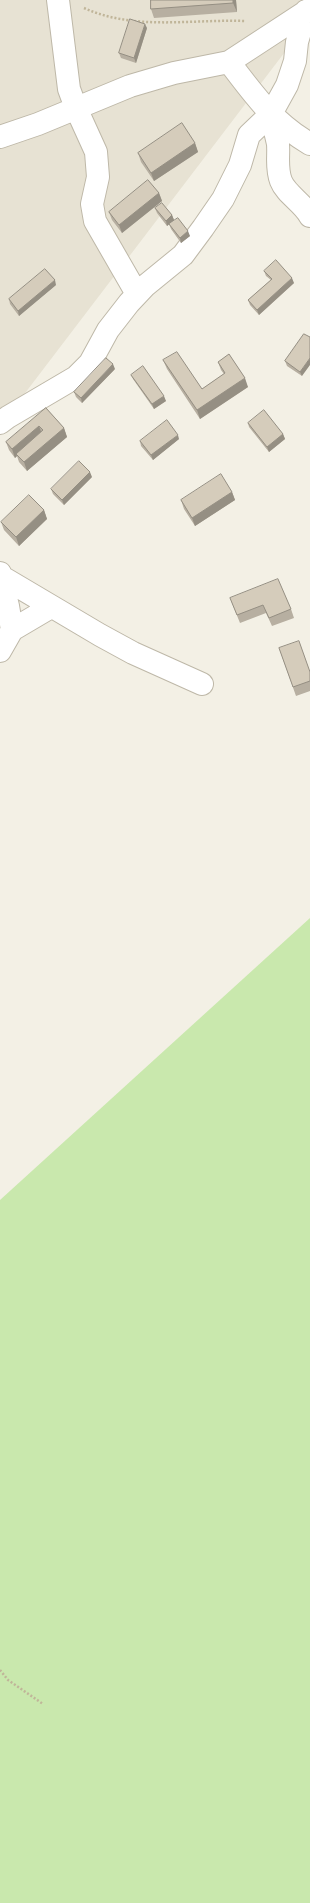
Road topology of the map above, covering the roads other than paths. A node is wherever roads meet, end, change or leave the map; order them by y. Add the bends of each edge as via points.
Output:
1 (68, 3) edge
2 (308, 10) edge
3 (229, 62) junction
4 (76, 108) junction
5 (271, 114) junction
6 (0, 137) edge
7 (310, 144) edge
8 (310, 216) edge
9 (138, 294) junction
10 (3, 420) edge
11 (1, 575) edge
12 (51, 607) junction
13 (12, 630) junction
14 (0, 651) edge
15 (202, 684) dead end

1 - 4 street via 67,78
2 - 3 street
2 - 5 street via 287,84
3 - 4 street via 174,73 130,86
3 - 5 street
4 - 6 street
4 - 9 street via 96,152 98,178 92,204 95,221
5 - 7 street via 290,132
5 - 8 street via 278,145 277,166 281,182 290,194 305,206
5 - 9 street via 249,135 240,166 203,228 183,255
9 - 10 street via 108,330 90,363 76,377
11 - 12 street
11 - 13 street
12 - 13 street
12 - 15 street via 133,653
13 - 14 street

